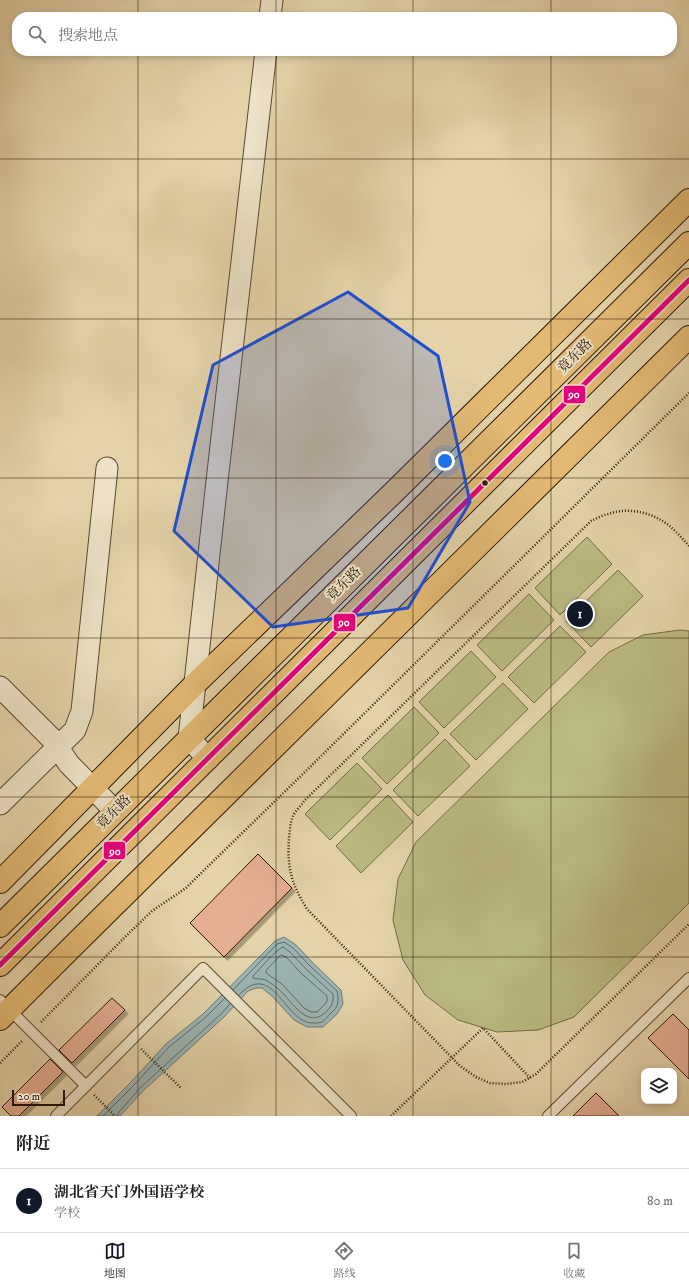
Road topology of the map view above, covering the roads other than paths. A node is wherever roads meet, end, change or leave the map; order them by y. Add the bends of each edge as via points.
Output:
1 (272, 0) edge
2 (271, 12) edge
3 (265, 56) edge
4 (689, 200) edge
5 (689, 244) edge
6 (689, 280) edge
7 (689, 337) edge
8 (107, 468) dead end
9 (195, 684) junction
10 (0, 687) edge
11 (189, 738) junction
12 (58, 747) junction
13 (208, 759) junction
14 (93, 788) junction
15 (0, 804) edge
16 (115, 811) junction
17 (0, 882) edge
18 (0, 926) edge
19 (0, 965) edge
20 (689, 978) edge
21 (3, 1009) edge
22 (86, 1086) junction
23 (56, 1116) edge
24 (351, 1116) edge
25 (548, 1116) edge

1 - 2 street
3 - 9 street
4 - 9 main road via 389,497
5 - 11 main road, 竟东路
6 - 13 main road, 竟东路
7 - 21 main road
8 - 12 street via 82,711 75,730
9 - 11 street
9 - 14 main road
10 - 12 street
11 - 13 street
11 - 16 main road, 竟东路
12 - 14 street via 69,764
12 - 15 street
13 - 19 main road, 竟东路
14 - 16 street
14 - 17 main road
16 - 18 main road, 竟东路
20 - 25 lane
21 - 22 lane via 32,1032
22 - 23 lane
22 - 24 lane via 203,968

